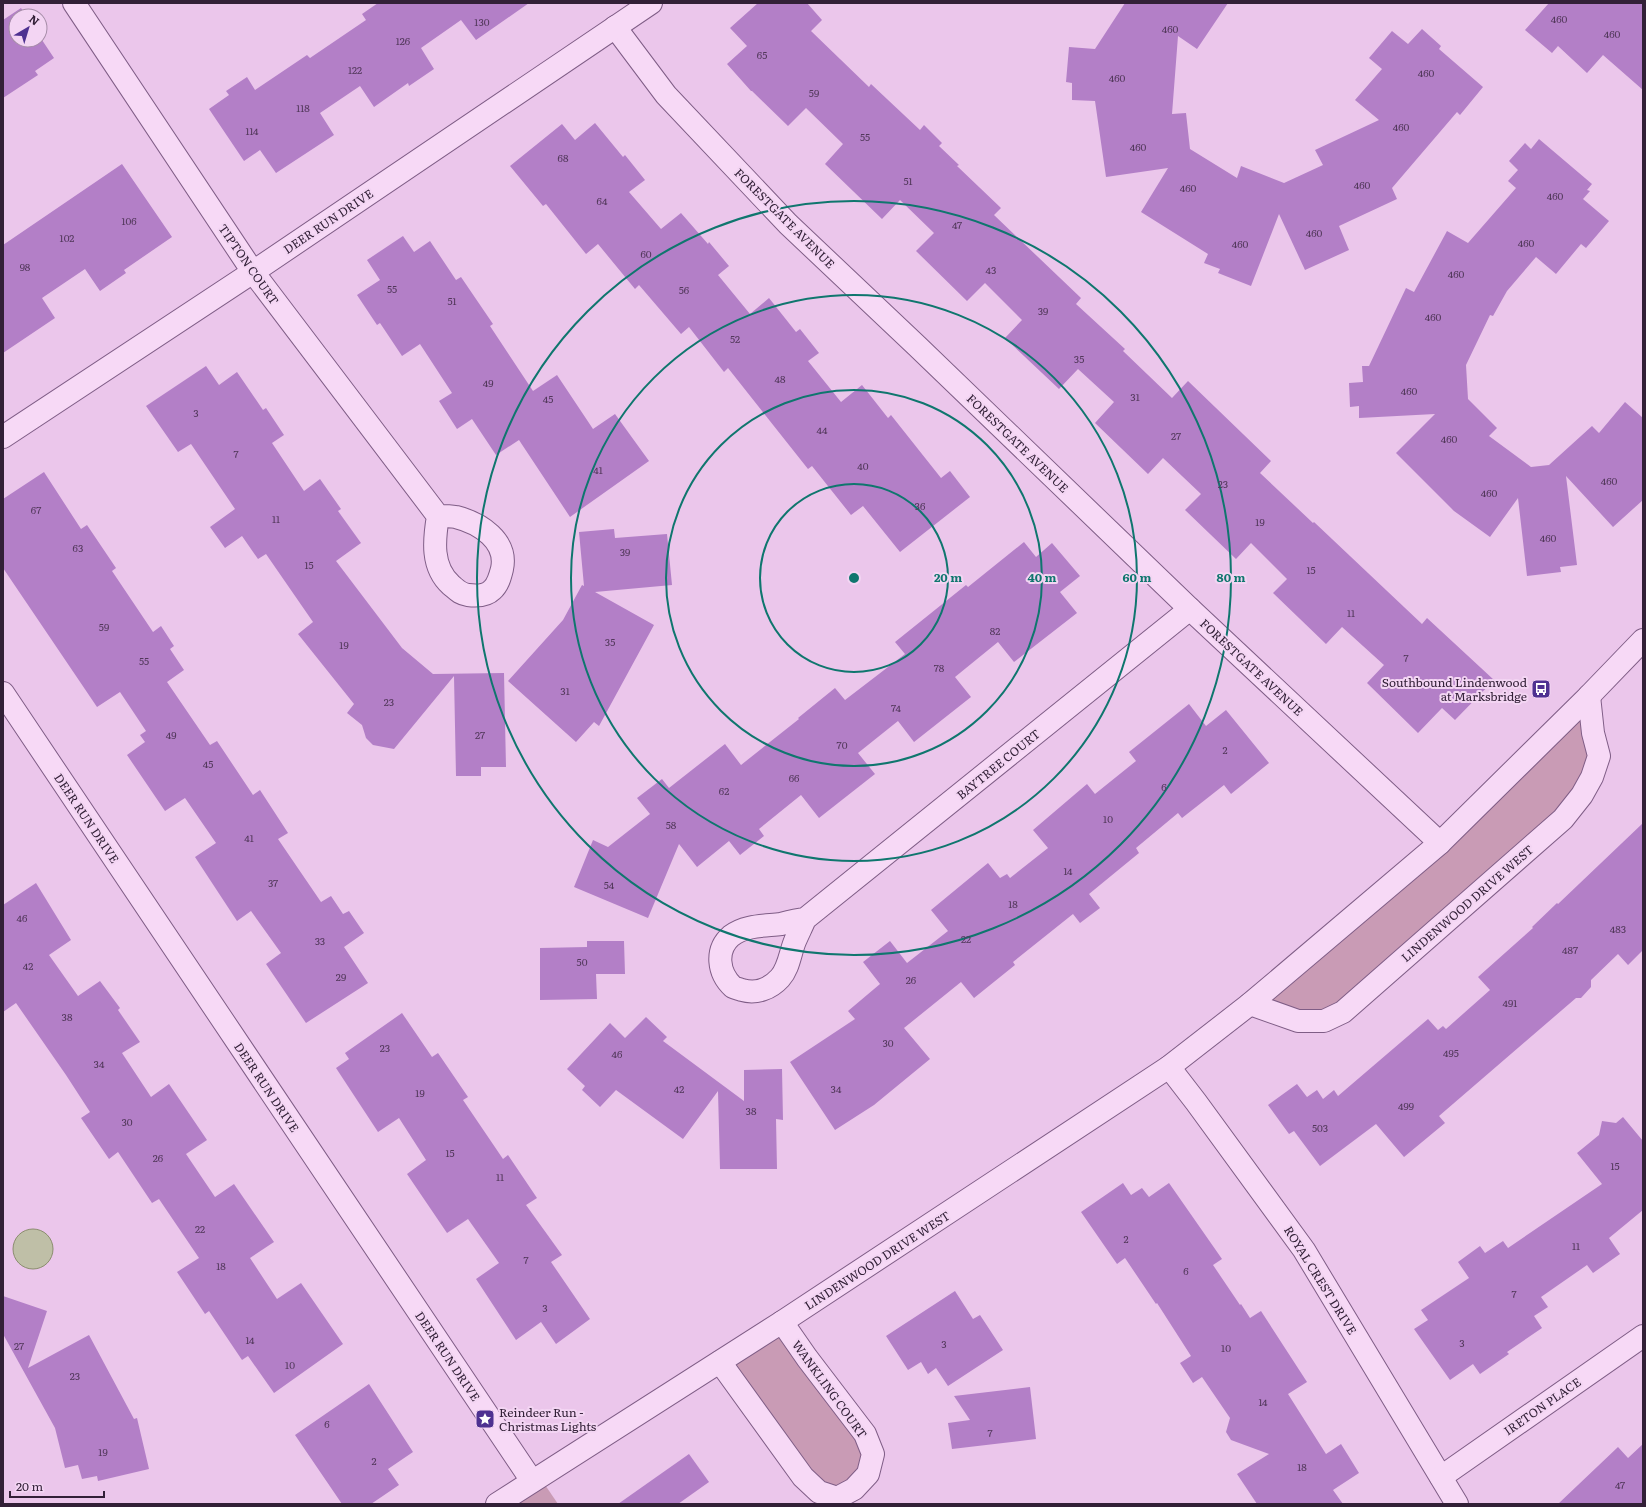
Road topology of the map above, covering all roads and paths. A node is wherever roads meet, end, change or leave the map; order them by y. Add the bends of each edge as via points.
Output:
1 (74, 3) edge
2 (651, 3) edge
3 (615, 27) junction
4 (253, 272) junction
5 (3, 437) edge
6 (438, 516) dead end
7 (1190, 609) junction
8 (1643, 640) edge
9 (3, 692) edge
10 (1589, 696) junction
11 (1440, 843) junction
12 (805, 919) dead end
13 (1250, 1004) junction
14 (1169, 1067) junction
15 (782, 1322) junction
16 (1643, 1336) edge
17 (720, 1362) junction
18 (1441, 1477) junction
19 (532, 1481) junction
20 (497, 1504) edge
21 (1457, 1504) edge

1 - 4 street, TIPTON COURT
2 - 3 street, DEER RUN DRIVE
3 - 4 street, DEER RUN DRIVE
3 - 7 street, FORESTGATE AVENUE via 666,95 788,224
4 - 5 street, DEER RUN DRIVE
4 - 6 street, TIPTON COURT
7 - 11 street, FORESTGATE AVENUE
7 - 12 street, BAYTREE COURT
8 - 10 street, LINDENWOOD DRIVE WEST
9 - 19 street, DEER RUN DRIVE
10 - 11 street, LINDENWOOD DRIVE WEST
10 - 13 street, LINDENWOOD DRIVE WEST via 1593,733 1599,756 1582,795 1563,818 1343,1012 1324,1021 1298,1021
11 - 13 street, LINDENWOOD DRIVE WEST
13 - 14 street, LINDENWOOD DRIVE WEST
14 - 15 street, LINDENWOOD DRIVE WEST
14 - 18 street, ROYAL CREST DRIVE via 1304,1250
15 - 17 street, LINDENWOOD DRIVE WEST
15 - 17 street, WANKLING COURT via 865,1434 873,1454 868,1474 854,1489 838,1498 819,1492 813,1487 803,1477
16 - 18 street, IRETON PLACE
17 - 19 street, LINDENWOOD DRIVE WEST
18 - 21 street, ROYAL CREST DRIVE
19 - 20 street, LINDENWOOD DRIVE WEST

